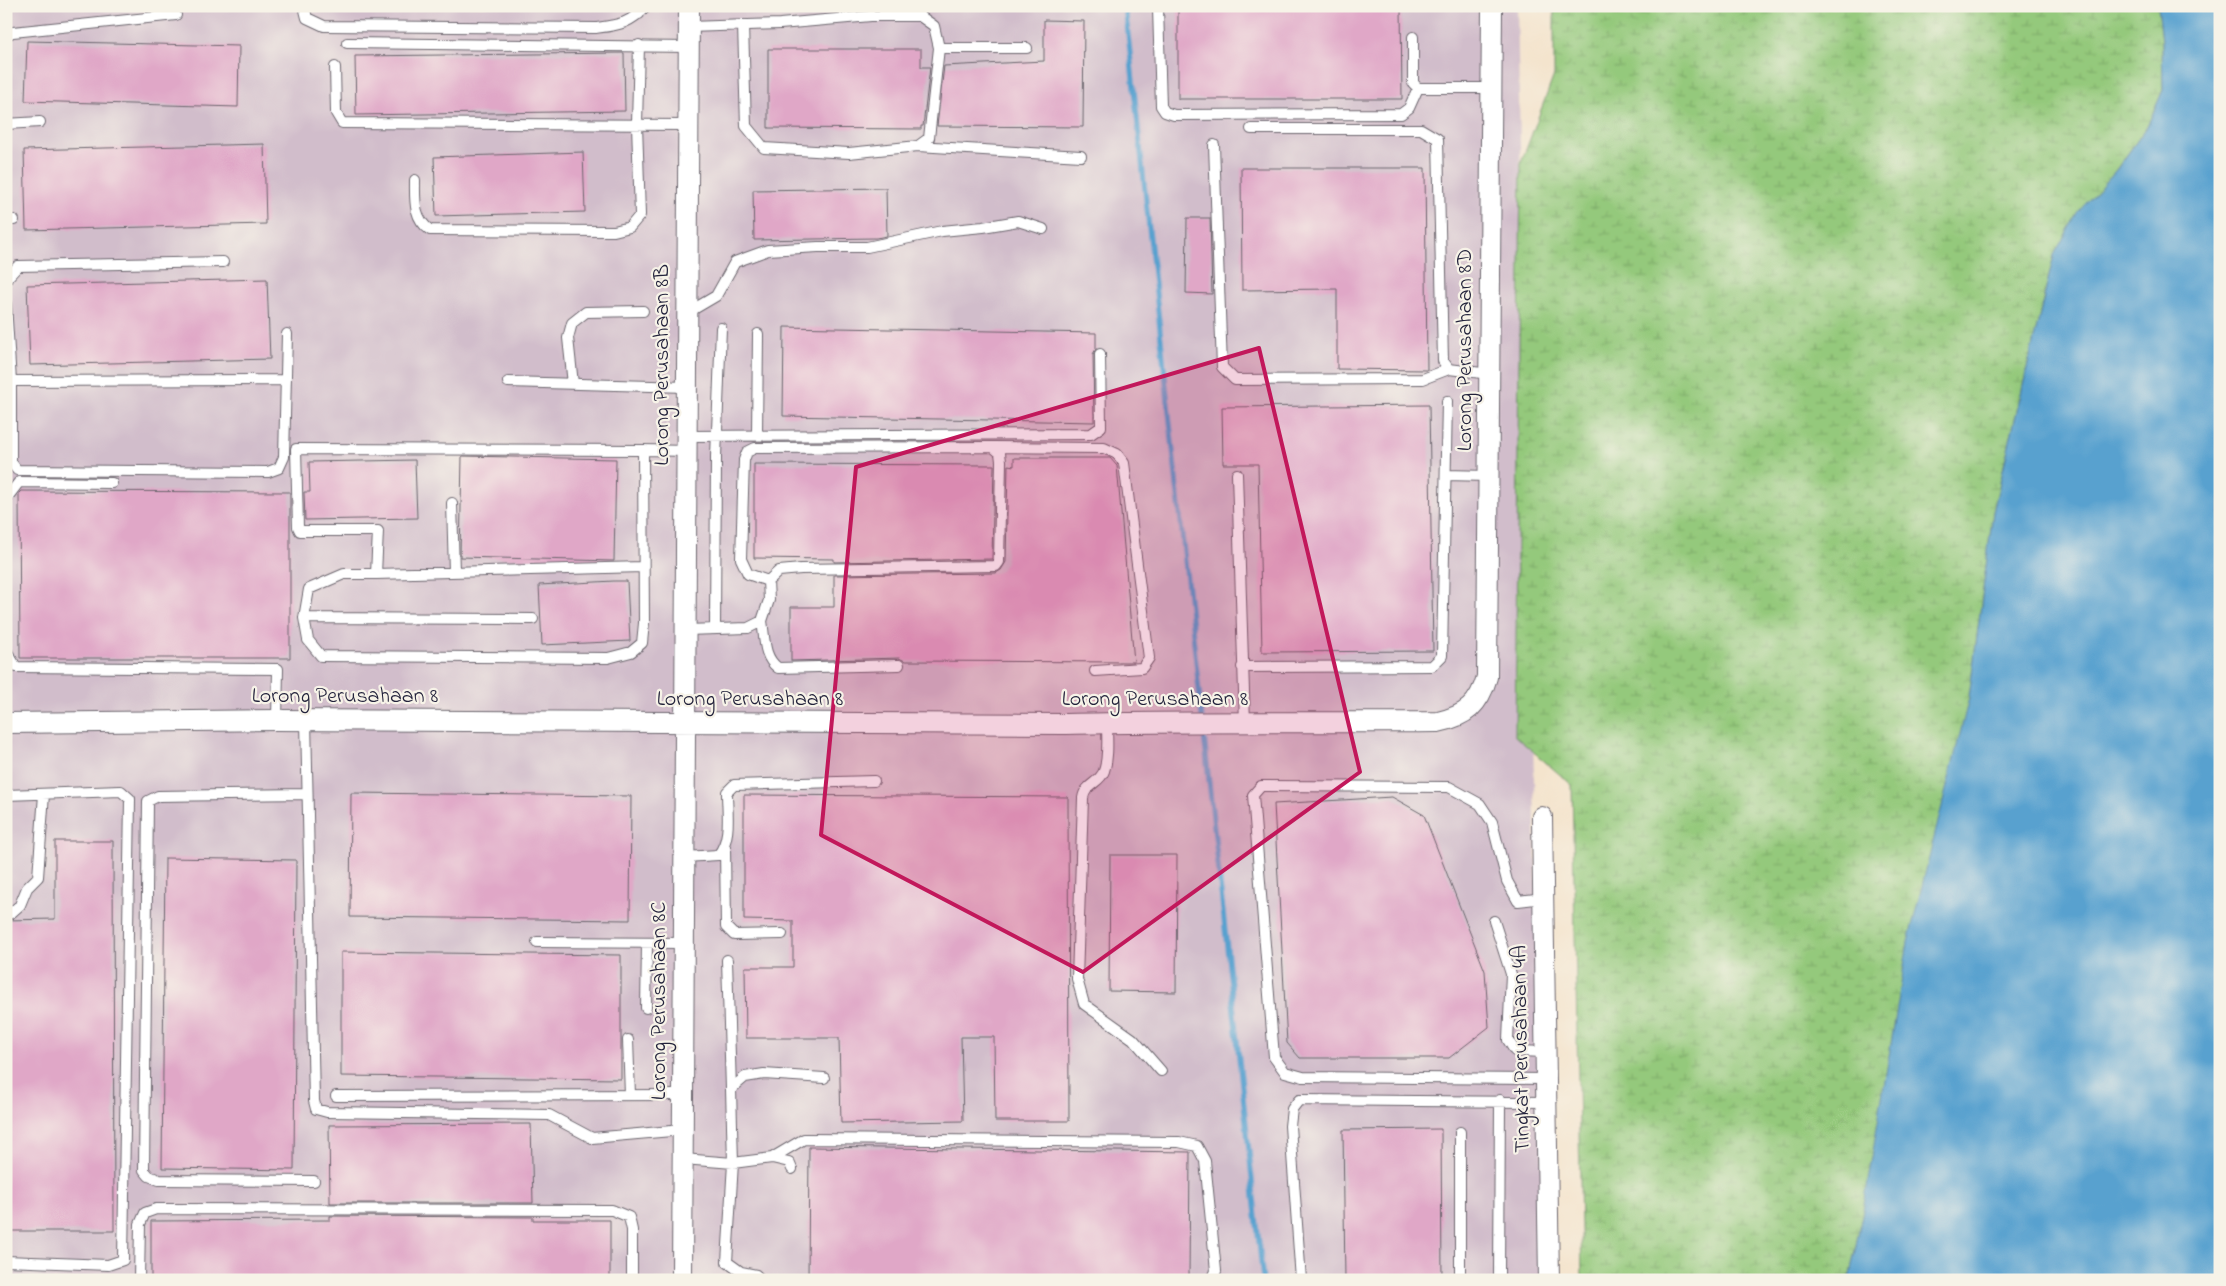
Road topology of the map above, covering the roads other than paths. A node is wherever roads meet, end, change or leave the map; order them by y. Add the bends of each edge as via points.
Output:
1 (304, 6) edge
2 (689, 6) edge
3 (1492, 6) edge
4 (1158, 8) dead end
5 (639, 9) edge
6 (176, 15) dead end
7 (743, 25) junction
8 (689, 27) junction
9 (6, 35) edge
10 (1413, 38) dead end
11 (347, 43) dead end
12 (639, 46) junction
13 (689, 47) junction
14 (939, 48) junction
15 (1028, 48) dead end
16 (335, 67) dead end
17 (1418, 88) junction
18 (1492, 88) junction
19 (40, 122) dead end
20 (6, 124) edge
21 (637, 124) junction
22 (688, 125) junction
23 (1251, 129) dead end
24 (1214, 145) dead end
25 (918, 146) junction
26 (1081, 156) dead end
27 (415, 180) dead end
28 (1043, 228) dead end
29 (223, 262) dead end
30 (6, 281) edge
31 (6, 304) edge
32 (643, 311) dead end
33 (687, 312) junction
34 (721, 328) dead end
35 (287, 334) dead end
36 (758, 334) dead end
37 (1100, 354) dead end
38 (1450, 369) junction
39 (1490, 374) junction
40 (286, 380) junction
41 (8, 381) edge
42 (508, 382) dead end
43 (573, 384) junction
44 (687, 387) junction
45 (1447, 401) dead end
46 (757, 435) junction
47 (718, 436) junction
48 (687, 443) junction
49 (993, 447) junction
50 (643, 450) junction
51 (1237, 474) dead end
52 (1446, 475) junction
53 (1489, 476) junction
54 (112, 483) dead end
55 (6, 499) edge
56 (452, 503) dead end
57 (643, 567) junction
58 (454, 572) junction
59 (376, 574) junction
60 (768, 581) junction
61 (304, 618) junction
62 (533, 619) dead end
63 (762, 621) junction
64 (715, 629) junction
65 (686, 630) junction
66 (6, 650) edge
67 (899, 666) dead end
68 (1242, 667) junction
69 (1095, 671) dead end
70 (1483, 692) joint
71 (277, 720) junction
72 (306, 720) junction
73 (6, 723) edge
74 (685, 723) junction
75 (1107, 723) junction
76 (1236, 723) junction
77 (874, 781) dead end
78 (44, 794) junction
79 (307, 794) junction
80 (6, 795) edge
81 (1542, 817) dead end
82 (725, 847) junction
83 (685, 857) junction
84 (1544, 898) junction
85 (6, 913) edge
86 (1494, 921) dead end
87 (782, 934) dead end
88 (537, 942) dead end
89 (647, 943) junction
90 (684, 943) junction
91 (727, 960) dead end
92 (646, 1008) dead end
93 (628, 1040) dead end
94 (1546, 1052) junction
95 (1161, 1071) dead end
96 (824, 1078) dead end
97 (1546, 1079) junction
98 (731, 1089) junction
99 (630, 1095) junction
100 (684, 1095) junction
101 (336, 1096) dead end
102 (1500, 1100) junction
103 (1547, 1102) junction
104 (683, 1130) junction
105 (1460, 1132) dead end
106 (772, 1158) junction
107 (683, 1160) junction
108 (733, 1163) junction
109 (792, 1168) dead end
110 (314, 1181) dead end
111 (6, 1260) edge
112 (139, 1280) edge
113 (632, 1280) edge
114 (682, 1280) edge
115 (761, 1280) edge
116 (1212, 1280) edge
117 (1301, 1280) edge
118 (1460, 1280) edge
119 (1499, 1280) edge
120 (1549, 1280) edge

1 - 5 lane via 307,18 324,26 596,28 622,24
2 - 8 street, Lorong Perusahaan 8B
3 - 18 street, Lorong Perusahaan 8D
4 - 17 lane via 1161,106 1165,112 1174,115 1401,114 1408,108
6 - 9 lane
7 - 8 lane
7 - 14 lane via 920,16 934,26
7 - 25 lane via 746,126 764,148 849,153
8 - 13 street, Lorong Perusahaan 8B
10 - 17 lane via 1413,83
11 - 12 lane
12 - 13 lane
12 - 21 lane
13 - 22 street, Lorong Perusahaan 8B
14 - 15 lane
14 - 25 lane via 928,138
16 - 21 lane via 336,113 342,123
17 - 18 lane
18 - 39 street, Lorong Perusahaan 8D
19 - 20 lane
21 - 22 lane
21 - 27 lane via 640,215 630,227 614,231 430,230 421,224 415,206
22 - 33 street, Lorong Perusahaan 8B
23 - 38 lane via 1421,129 1438,139 1443,361
24 - 38 lane via 1222,367 1235,380 1423,379
25 - 26 lane
28 - 33 lane via 1018,220 942,231 867,248 768,250 735,262 716,296
29 - 30 lane via 18,266
31 - 41 lane
32 - 43 lane via 586,312 572,323 568,338
33 - 44 street, Lorong Perusahaan 8B
34 - 47 lane
35 - 40 lane
36 - 46 lane
37 - 46 lane via 1101,427 1091,434
38 - 39 lane
39 - 53 street, Lorong Perusahaan 8D
40 - 41 lane
40 - 41 lane via 284,457 279,468 268,472 17,470 11,462
42 - 43 lane
43 - 44 lane
44 - 48 street, Lorong Perusahaan 8B
45 - 52 lane
46 - 47 lane
47 - 48 lane
47 - 64 lane
48 - 50 lane
48 - 65 street, Lorong Perusahaan 8B
49 - 60 lane via 1000,453 1001,461 999,562 996,566 800,569 779,571
49 - 60 lane via 755,448 748,452 744,460 741,559 748,574
49 - 69 lane via 1104,448 1118,454 1124,463 1149,658 1142,668
50 - 57 lane
50 - 59 lane via 296,449 300,531 378,531
51 - 68 lane
52 - 53 lane
52 - 68 lane via 1442,656 1432,666
53 - 70 street, Lorong Perusahaan 8D via 1487,677
54 - 55 lane via 19,482
56 - 58 lane
57 - 58 lane
57 - 61 lane via 642,643 630,652 608,658 321,656 308,640
58 - 59 lane
59 - 61 lane via 344,574 309,589
60 - 63 lane via 769,600
61 - 62 lane
63 - 64 lane via 748,628
63 - 67 lane via 766,652 770,662 778,668
64 - 65 lane
65 - 74 street, Lorong Perusahaan 8B
66 - 71 lane via 16,667 278,669
68 - 76 lane
70 - 76 street, Lorong Perusahaan 8 via 1472,707 1456,718 1438,722
71 - 72 street, Lorong Perusahaan 8
71 - 73 street, Lorong Perusahaan 8
72 - 74 street, Lorong Perusahaan 8
72 - 79 lane
74 - 75 street, Lorong Perusahaan 8
74 - 83 street, Lorong Perusahaan 8C
75 - 76 street, Lorong Perusahaan 8
75 - 95 lane via 1105,770 1084,792 1083,798 1076,979 1084,1004 1132,1039
77 - 82 lane via 734,785 727,792
78 - 80 lane
78 - 85 lane via 38,877 27,888 20,905
78 - 111 lane via 121,791 130,799 123,1260 108,1265
79 - 104 lane via 316,1109 327,1112 549,1115 592,1138
79 - 110 lane via 158,796 148,801 144,1170 159,1180
81 - 84 street, Tingkat Perusahaan 4A
82 - 83 lane via 718,854
82 - 87 lane via 726,927 734,935
83 - 90 street, Lorong Perusahaan 8C
84 - 94 street, Tingkat Perusahaan 4A
84 - 97 lane via 1518,901 1507,881 1492,822 1480,804 1449,787 1261,786 1253,795 1274,1057 1284,1072 1304,1076
86 - 94 lane via 1511,974 1508,1040 1515,1051
88 - 89 lane
89 - 90 lane
89 - 92 lane
90 - 100 street, Lorong Perusahaan 8C
91 - 98 lane
93 - 99 lane
94 - 97 street, Tingkat Perusahaan 4A
96 - 98 lane via 764,1074 745,1077
97 - 103 street, Tingkat Perusahaan 4A
98 - 108 lane
99 - 100 lane
99 - 101 lane
100 - 104 street, Lorong Perusahaan 8C
102 - 103 lane
102 - 117 lane via 1299,1100 1292,1109 1290,1126
102 - 119 lane
103 - 120 street, Tingkat Perusahaan 4A
104 - 107 street, Lorong Perusahaan 8C
105 - 118 lane
106 - 108 lane
106 - 109 lane via 788,1162
106 - 116 lane via 804,1139 1179,1142 1198,1146 1205,1161 1216,1272
107 - 108 lane
107 - 114 street, Lorong Perusahaan 8C
108 - 115 lane via 727,1262
112 - 113 lane via 140,1224 145,1213 165,1209 612,1210 629,1217

